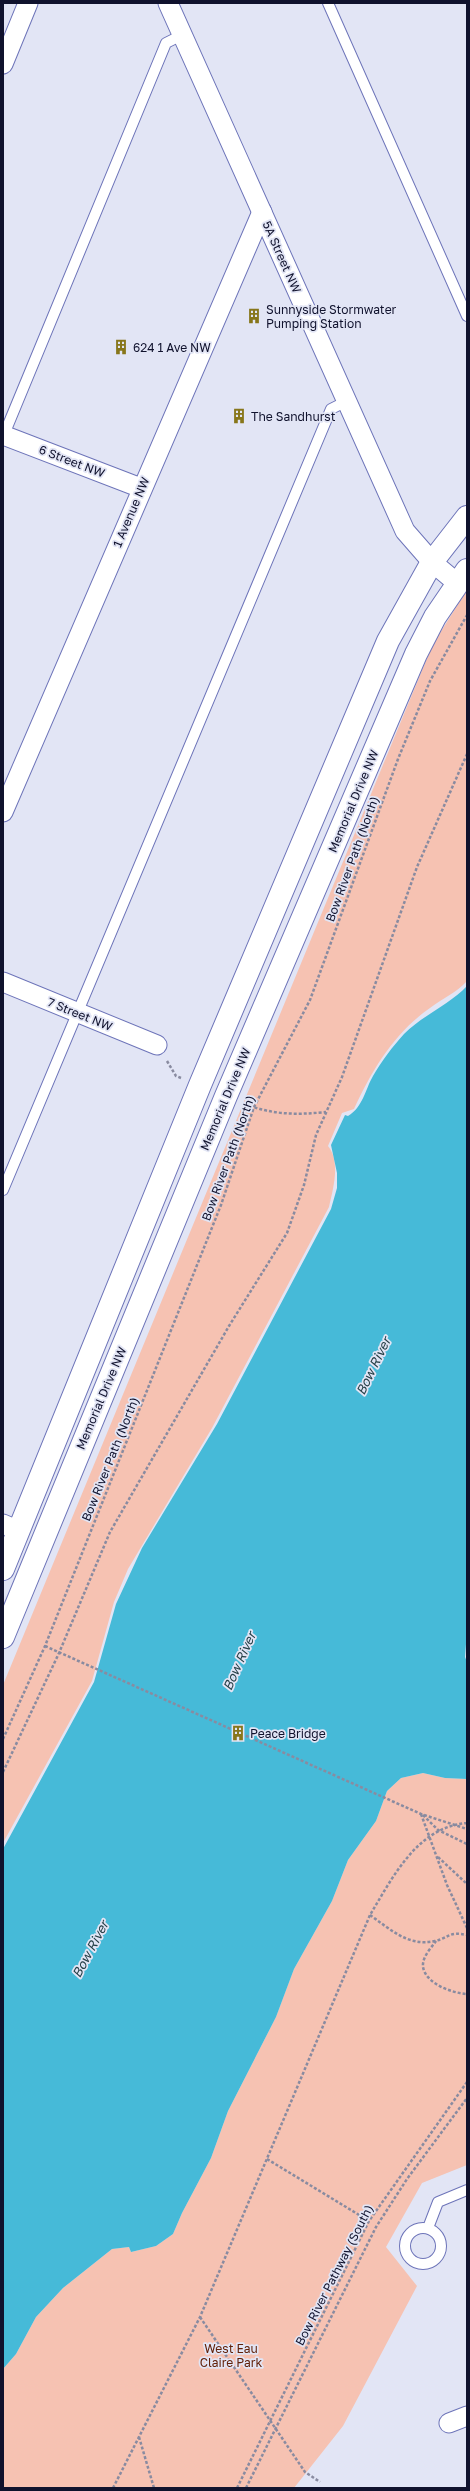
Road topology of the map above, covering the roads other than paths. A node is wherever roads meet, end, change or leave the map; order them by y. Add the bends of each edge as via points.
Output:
1 (28, 3) edge
2 (168, 3) edge
3 (328, 3) edge
4 (182, 35) junction
5 (3, 64) edge
6 (262, 212) junction
7 (467, 316) edge
8 (347, 401) junction
9 (3, 435) edge
10 (141, 488) junction
11 (467, 517) edge
12 (432, 562) junction
13 (462, 576) edge
14 (3, 812) edge
15 (3, 982) edge
16 (76, 1012) junction
17 (157, 1045) road end
18 (3, 1190) edge
19 (11, 1528) edge
20 (3, 1569) edge
21 (3, 1637) edge
22 (467, 2190) edge
23 (428, 2228) dead end
24 (467, 2416) edge
25 (449, 2423) dead end

1 - 5 street
2 - 4 street, 5A Street NW
3 - 7 lane
4 - 6 street, 5A Street NW
4 - 9 lane via 166,43
6 - 8 street, 5A Street NW
6 - 10 street, 1 Avenue NW
8 - 12 street, 5A Street NW via 405,531
8 - 16 lane via 331,409
9 - 10 street, 6 Street NW
10 - 14 street, 1 Avenue NW
11 - 12 main road, Memorial Drive NW
12 - 13 street, 5A Street NW
12 - 19 main road, Memorial Drive NW via 388,641
13 - 21 main road, Memorial Drive NW via 435,617 416,654 239,1067
15 - 16 street, 7 Street NW
16 - 17 street, 7 Street NW
16 - 18 lane
19 - 20 main road, Memorial Drive NW
22 - 23 lane via 438,2202
24 - 25 street

